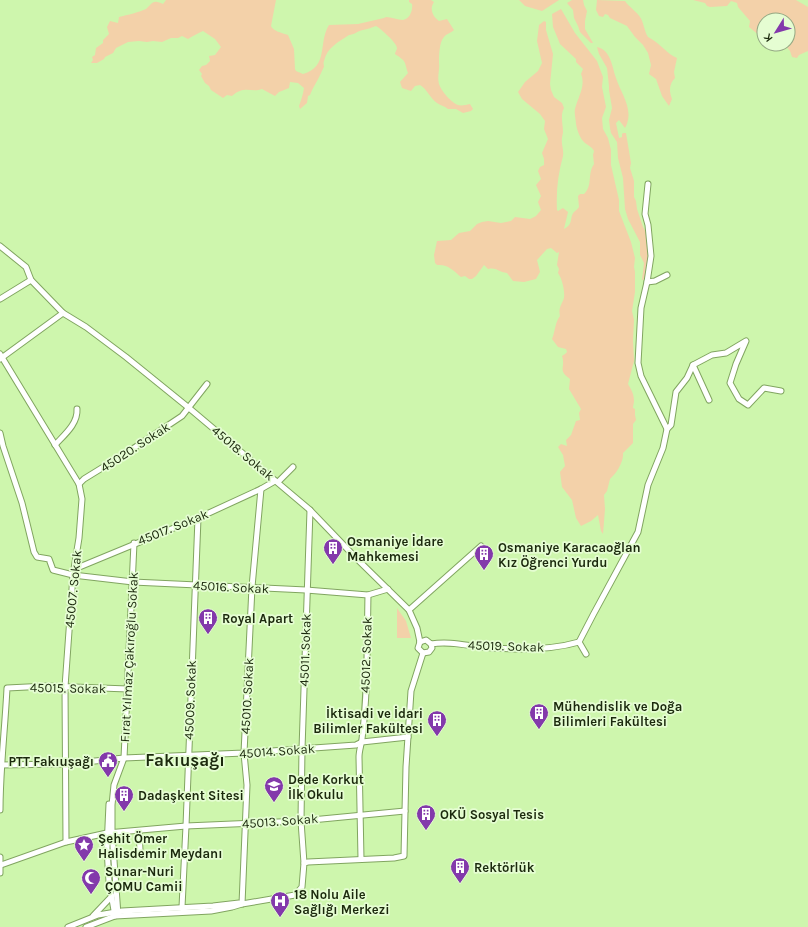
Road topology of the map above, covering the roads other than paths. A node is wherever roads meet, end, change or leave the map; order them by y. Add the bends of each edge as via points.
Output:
1 (648, 184) dead end
2 (0, 246) edge
3 (667, 275) dead end
4 (31, 280) junction
5 (647, 282) junction
6 (0, 299) edge
7 (63, 313) junction
8 (1, 357) edge
9 (693, 365) junction
10 (207, 384) dead end
11 (781, 391) dead end
12 (709, 400) dead end
13 (189, 408) junction
14 (77, 409) dead end
15 (667, 429) junction
16 (0, 433) edge
17 (55, 445) junction
18 (293, 467) dead end
19 (277, 482) junction
20 (79, 484) junction
21 (260, 489) junction
22 (310, 510) junction
23 (198, 518) junction
24 (134, 543) junction
25 (481, 546) dead end
26 (73, 575) junction
27 (133, 582) junction
28 (195, 585) junction
29 (252, 588) junction
30 (388, 589) junction
31 (306, 590) junction
32 (368, 595) junction
33 (409, 610) junction
34 (420, 642) junction
35 (580, 642) junction
36 (431, 644) junction
37 (423, 653) junction
38 (586, 654) dead end
39 (65, 687) junction
40 (128, 689) junction
41 (408, 737) junction
42 (362, 742) junction
43 (302, 749) junction
44 (244, 753) junction
45 (188, 756) junction
46 (124, 758) junction
47 (118, 760) junction
48 (66, 764) junction
49 (0, 766) edge
50 (0, 810) edge
51 (405, 811) junction
52 (360, 814) junction
53 (301, 821) junction
54 (245, 824) junction
55 (186, 826) junction
56 (139, 831) junction
57 (110, 833) junction
58 (66, 842) junction
59 (140, 850) dead end
60 (0, 857) edge
61 (361, 859) junction
62 (304, 863) junction
63 (1, 865) edge
64 (0, 873) edge
65 (112, 896) junction
66 (242, 904) junction
67 (182, 907) junction
68 (117, 914) junction
69 (92, 918) junction
70 (68, 927) edge
71 (86, 927) edge

1 - 5 street via 645,214 651,256
2 - 4 street, 45018. Sokak via 26,267
3 - 5 street
4 - 6 street
4 - 7 street, 45018. Sokak
5 - 15 street via 641,308 638,363 641,376
7 - 8 street
7 - 13 street, 45018. Sokak via 86,327
8 - 17 street, 45007. Sokak
9 - 11 street via 712,354 726,353 746,342 730,383 739,399 748,405 764,388
9 - 12 street
9 - 15 street via 676,392 671,425
10 - 13 street, 45020. Sokak
13 - 19 street, 45018. Sokak
13 - 20 street, 45020. Sokak via 182,416
14 - 17 street via 73,424
15 - 35 street via 663,448 648,485 638,532
16 - 26 street, 45016. Sokak via 34,552 37,557 48,560 53,570
17 - 20 street, 45007. Sokak
18 - 19 street, 45017. Sokak
19 - 21 street, 45017. Sokak
19 - 22 street, 45018. Sokak
20 - 26 street, 45007. Sokak via 82,499
21 - 23 street, 45017. Sokak
21 - 29 street, 45010. Sokak
22 - 30 street, 45018. Sokak
22 - 31 street, 45011. Sokak
23 - 24 street, 45017. Sokak
23 - 28 street, 45009. Sokak
24 - 26 street, 45017. Sokak via 77,568
24 - 27 street, Fırat Yılmaz Çakıroğlu Sokak
25 - 33 street
26 - 27 street, 45016. Sokak
26 - 39 street, 45007. Sokak
27 - 28 street, 45016. Sokak
27 - 40 street, Fırat Yılmaz Çakıroğlu Sokak
28 - 29 street, 45016. Sokak
28 - 45 street, 45009. Sokak
29 - 31 street, 45016. Sokak
29 - 44 street, 45010. Sokak
30 - 32 street, 45016. Sokak
30 - 33 street, 45018. Sokak
31 - 32 street, 45016. Sokak
31 - 43 street, 45011. Sokak
32 - 42 street, 45012. Sokak
33 - 34 street, 45018. Sokak
34 - 36 street via 426,640
34 - 37 street via 418,648
35 - 36 street, 45019. Sokak via 561,647 527,649 443,642
35 - 38 street
36 - 37 street via 429,652
37 - 41 street via 411,691
39 - 40 street, 45015. Sokak
39 - 48 street, 45007. Sokak
39 - 49 street, 45015. Sokak via 7,688
40 - 46 street, Fırat Yılmaz Çakıroğlu Sokak
41 - 42 street, 45014. Sokak
41 - 51 street
42 - 43 street, 45014. Sokak via 356,745
42 - 52 street, 45012. Sokak via 359,748
43 - 44 street, 45014. Sokak
43 - 53 street, 45011. Sokak
44 - 45 street, 45014. Sokak
44 - 54 street, 45010. Sokak via 247,785
45 - 46 street, 45014. Sokak
45 - 55 street, 45009. Sokak
46 - 47 street, 45014. Sokak
46 - 57 street, Fırat Yılmaz Çakıroğlu Sokak via 114,785
47 - 48 street, 45014. Sokak
47 - 57 street, Fırat Yılmaz Çakıroğlu Sokak via 109,806
48 - 49 street, 45014. Sokak
48 - 58 street, 45007. Sokak
49 - 50 street
51 - 52 street, 45013. Sokak
51 - 61 street via 404,856
52 - 53 street, 45013. Sokak
52 - 61 street, 45012. Sokak
53 - 54 street, 45013. Sokak
53 - 62 street, 45011. Sokak
54 - 55 street, 45013. Sokak
54 - 66 street, 45010. Sokak
55 - 56 street, 45013. Sokak
55 - 67 street, 45009. Sokak
56 - 57 street, 45013. Sokak
56 - 59 street
57 - 58 street, 45013. Sokak
57 - 65 street, Fırat Yılmaz Çakıroğlu Sokak via 107,848
57 - 68 street, Fırat Yılmaz Çakıroğlu Sokak
58 - 63 street, 45013. Sokak
60 - 63 street
61 - 62 street
62 - 66 street, 45011. Sokak via 302,887 295,895
63 - 64 street
65 - 68 street, Fırat Yılmaz Çakıroğlu Sokak
65 - 69 street
66 - 67 street
66 - 68 street via 211,911
67 - 68 street via 128,910
68 - 69 street
68 - 71 street
69 - 70 street

